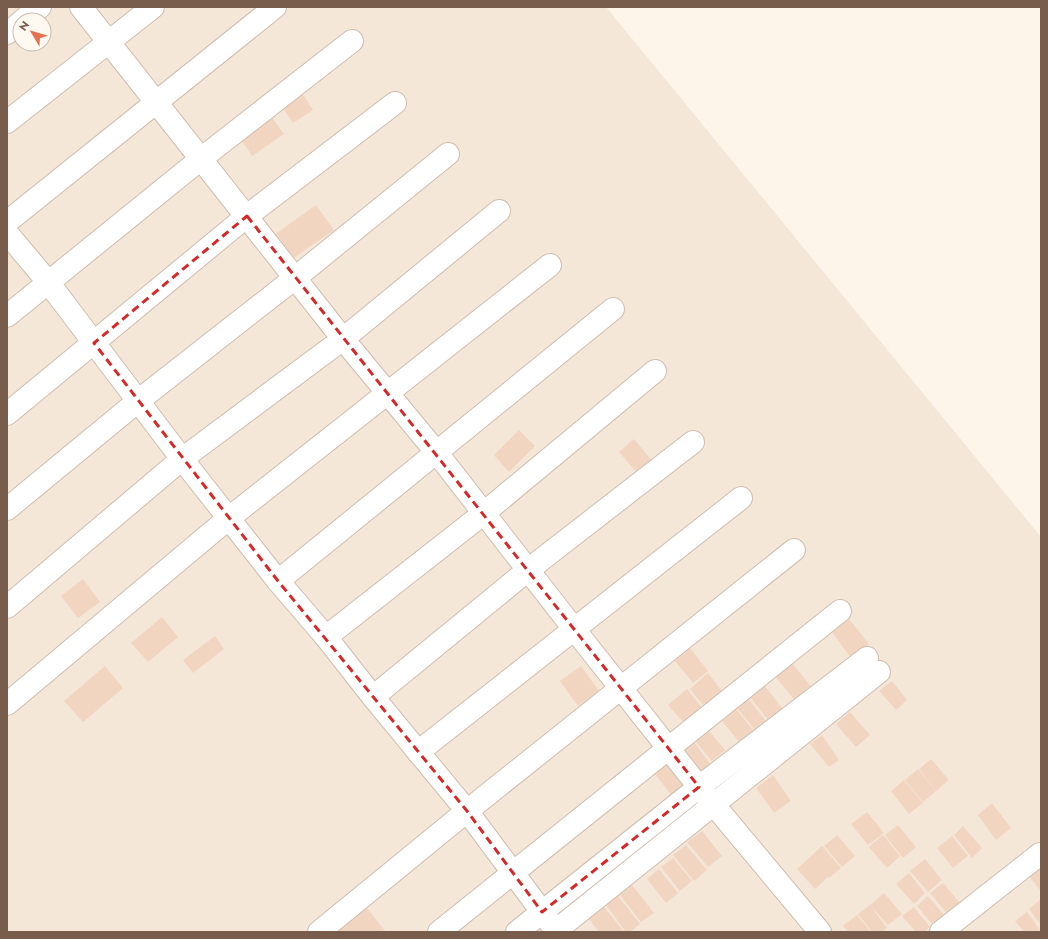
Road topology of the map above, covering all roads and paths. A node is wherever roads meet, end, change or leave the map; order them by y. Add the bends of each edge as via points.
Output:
1 (81, 7) edge
2 (153, 7) edge
3 (275, 7) edge
4 (352, 41) dead end
5 (108, 43) junction
6 (156, 103) junction
7 (395, 103) dead end
8 (7, 122) edge
9 (448, 154) dead end
10 (202, 158) junction
11 (499, 211) dead end
12 (247, 216) junction
13 (7, 222) edge
14 (7, 233) edge
15 (550, 265) dead end
16 (295, 278) junction
17 (48, 282) junction
18 (613, 309) dead end
19 (7, 316) edge
20 (343, 339) junction
21 (94, 343) junction
22 (655, 371) dead end
23 (387, 392) junction
24 (138, 401) junction
25 (7, 414) edge
26 (693, 442) dead end
27 (437, 453) junction
28 (182, 459) junction
29 (741, 498) dead end
30 (7, 509) edge
31 (484, 513) junction
32 (229, 518) junction
33 (794, 550) dead end
34 (528, 570) junction
35 (278, 581) junction
36 (7, 607) edge
37 (840, 611) dead end
38 (574, 630) junction
39 (326, 637) junction
40 (621, 688) junction
41 (373, 697) junction
42 (7, 704) edge
43 (669, 748) junction
44 (418, 752) junction
45 (699, 787) junction
46 (713, 804) junction
47 (467, 811) junction
48 (1040, 854) dead end
49 (513, 872) junction
50 (542, 912) junction
51 (556, 931) edge
52 (319, 932) edge
53 (439, 932) edge
54 (517, 932) edge
55 (820, 932) edge
56 (941, 932) edge

1 - 5 street
2 - 5 street
3 - 6 street
4 - 10 street
5 - 6 street
5 - 8 street
6 - 10 street
6 - 13 street
7 - 12 street
9 - 16 street
10 - 12 street
10 - 17 street
11 - 20 street
12 - 16 street
12 - 21 street
14 - 17 street
15 - 23 street
16 - 20 street
16 - 24 street
17 - 19 street
17 - 21 street
18 - 27 street
20 - 23 street
20 - 28 street
21 - 24 street
21 - 25 street
22 - 31 street
23 - 27 street
23 - 32 street
24 - 28 street
24 - 30 street
26 - 34 street
27 - 31 street
27 - 35 street
28 - 32 street
28 - 36 street
29 - 38 street
31 - 34 street
31 - 39 street
32 - 35 street
32 - 42 street
33 - 40 street
34 - 38 street
34 - 41 street
35 - 39 street
37 - 43 street
38 - 40 street
38 - 44 street
39 - 41 street
40 - 43 street
40 - 47 street
41 - 44 street
43 - 45 street
43 - 49 street
44 - 47 street
45 - 46 street
45 - 46 street via 873,665
45 - 50 street
46 - 51 street
46 - 55 street
47 - 49 street
47 - 52 street
48 - 56 street
49 - 50 street
49 - 53 street
50 - 51 street
50 - 54 street

